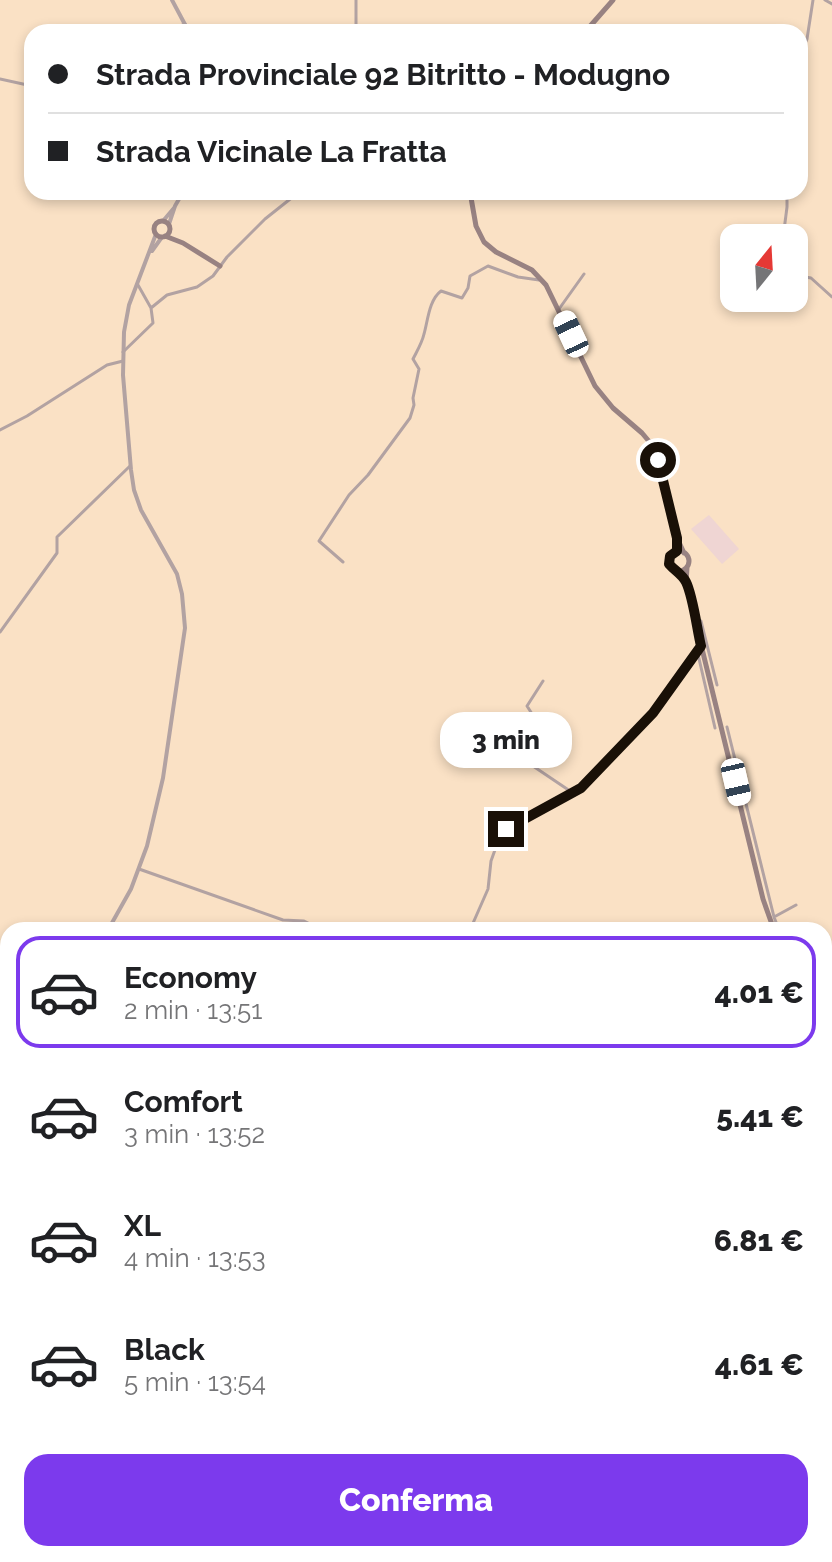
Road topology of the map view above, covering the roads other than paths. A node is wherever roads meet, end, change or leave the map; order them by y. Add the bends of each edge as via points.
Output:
1 (172, 0) edge
2 (356, 0) edge
3 (613, 0) edge
4 (813, 0) edge
5 (825, 0) edge
6 (832, 4) edge
7 (185, 24) edge
8 (356, 24) edge
9 (592, 24) edge
10 (808, 32) edge
11 (0, 79) edge
12 (24, 84) edge
13 (178, 200) edge
14 (289, 200) edge
15 (471, 200) edge
16 (787, 200) edge
17 (785, 224) edge
18 (164, 231) junction
19 (220, 266) junction
20 (584, 274) dead end
21 (808, 278) edge
22 (542, 279) junction
23 (136, 282) junction
24 (832, 297) edge
25 (151, 308) junction
26 (559, 309) junction
27 (123, 352) junction
28 (123, 361) junction
29 (0, 430) edge
30 (130, 466) junction
31 (681, 552) junction
32 (343, 562) dead end
33 (687, 567) junction
34 (678, 571) junction
35 (686, 583) junction
36 (701, 621) dead end
37 (0, 632) edge
38 (699, 648) junction
39 (707, 660) junction
40 (543, 681) dead end
41 (717, 685) dead end
42 (727, 727) dead end
43 (715, 728) dead end
44 (738, 782) junction
45 (576, 792) junction
46 (139, 869) junction
47 (796, 905) dead end
48 (774, 917) junction
49 (112, 922) edge
50 (306, 922) edge
51 (474, 922) edge
52 (773, 922) edge
53 (775, 922) edge
54 (832, 1326) edge
55 (832, 1332) edge

1 - 7 street
2 - 8 street
3 - 9 main road
4 - 10 street
5 - 6 street
11 - 12 street
13 - 18 street
14 - 19 street
15 - 22 main road via 484,242
16 - 17 street
18 - 19 main road
18 - 23 street
19 - 25 street via 197,287 167,295
20 - 26 street
21 - 24 street
22 - 26 main road
22 - 32 street via 488,266 470,276 462,298 441,291 435,295 413,359 419,369 410,418 319,541
23 - 25 street
23 - 27 street
25 - 27 street via 151,327
26 - 31 main road via 595,386 653,446
27 - 28 street
28 - 29 street via 107,365
28 - 30 street
30 - 37 street via 57,537 57,553
30 - 46 street via 141,510 177,574 185,628 163,778
31 - 33 main road via 689,561
31 - 34 main road via 669,561
33 - 34 main road
33 - 35 main road
34 - 35 main road
35 - 38 main road
36 - 39 street
38 - 39 main road
38 - 43 street
38 - 45 street via 653,713
39 - 41 street
39 - 44 main road
40 - 45 street via 527,706 534,717 524,760
42 - 44 street
44 - 48 street
44 - 52 main road
45 - 51 street via 501,833 488,889
46 - 49 street
46 - 50 street via 283,920
47 - 48 street
48 - 53 street
54 - 55 street

